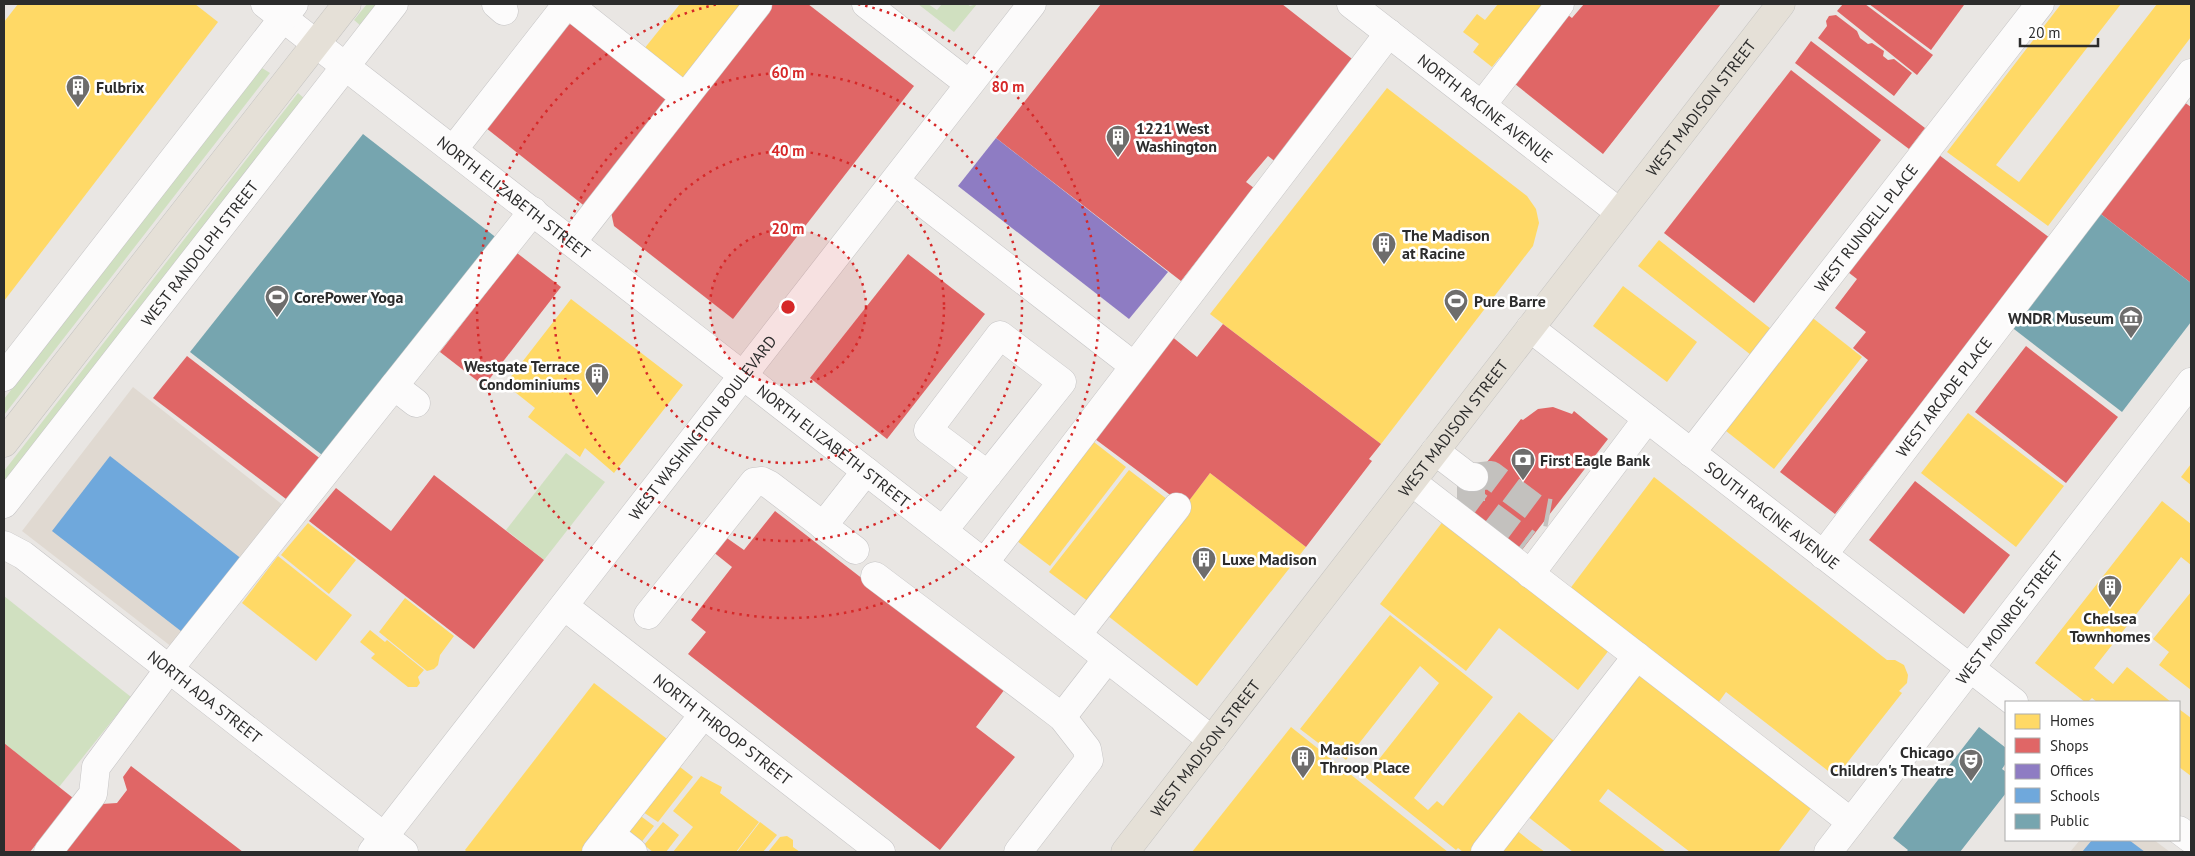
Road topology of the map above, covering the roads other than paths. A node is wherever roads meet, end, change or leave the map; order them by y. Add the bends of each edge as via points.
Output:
1 (347, 4) edge
2 (394, 4) edge
3 (567, 4) edge
4 (758, 4) edge
5 (866, 4) edge
6 (1032, 4) edge
7 (1351, 4) edge
8 (1560, 4) edge
9 (1781, 4) edge
10 (2040, 4) edge
11 (280, 8) edge
12 (1389, 33) junction
13 (316, 43) junction
14 (346, 66) junction
15 (2191, 73) edge
16 (969, 84) junction
17 (685, 97) junction
18 (1482, 105) junction
19 (453, 150) junction
20 (894, 181) junction
21 (532, 211) junction
22 (1619, 212) junction
23 (572, 242) junction
24 (1530, 328) junction
25 (1134, 366) junction
26 (743, 376) junction
27 (4, 377) edge
28 (2191, 382) edge
29 (394, 386) junction
30 (416, 403) dead end
31 (1647, 419) junction
32 (4, 443) edge
33 (1435, 451) junction
34 (1691, 452) junction
35 (866, 471) junction
36 (988, 475) junction
37 (1472, 479) tunnel mouth
38 (1412, 482) junction
39 (4, 504) edge
40 (1177, 507) dead end
41 (823, 526) junction
42 (943, 531) junction
43 (4, 545) edge
44 (855, 550) dead end
45 (1823, 554) junction
46 (984, 563) junction
47 (1530, 574) junction
48 (875, 576) dead end
49 (564, 606) junction
50 (648, 615) dead end
51 (1077, 635) junction
52 (1637, 656) junction
53 (1107, 658) junction
54 (1970, 668) junction
55 (169, 669) junction
56 (2013, 701) edge
57 (703, 715) junction
58 (1062, 717) junction
59 (1212, 740) junction
60 (1851, 822) junction
61 (602, 843) edge
62 (387, 847) edge
63 (1831, 851) edge
64 (48, 852) edge
65 (633, 852) edge
66 (881, 852) edge
67 (1018, 852) edge
68 (1125, 852) edge
69 (1485, 852) edge

1 - 13 main road
2 - 14 street, WEST RANDOLPH STREET
3 - 17 street
3 - 19 street
4 - 17 street
5 - 16 street
6 - 16 street, WEST WASHINGTON BOULEVARD
7 - 12 street, NORTH RACINE AVENUE
8 - 18 street
9 - 22 main road, WEST MADISON STREET
10 - 34 street, WEST RUNDELL PLACE
11 - 13 street, NORTH ELIZABETH STREET
11 - 27 street
12 - 18 street, NORTH RACINE AVENUE
12 - 25 street
13 - 14 street, NORTH ELIZABETH STREET
13 - 32 main road
14 - 19 street, NORTH ELIZABETH STREET
14 - 39 street, WEST RANDOLPH STREET
15 - 45 street, WEST ARCADE PLACE
16 - 20 street, WEST WASHINGTON BOULEVARD
17 - 23 street
18 - 22 street, NORTH RACINE AVENUE
19 - 21 street, NORTH ELIZABETH STREET
20 - 25 street
20 - 26 street, WEST WASHINGTON BOULEVARD
21 - 23 street, NORTH ELIZABETH STREET
21 - 29 street
22 - 24 main road, WEST MADISON STREET
23 - 26 street, NORTH ELIZABETH STREET
24 - 31 street, SOUTH RACINE AVENUE
24 - 33 main road, WEST MADISON STREET
25 - 46 street
26 - 35 street, NORTH ELIZABETH STREET
26 - 49 street, WEST WASHINGTON BOULEVARD
28 - 54 street, WEST MONROE STREET
29 - 30 street
29 - 55 street
31 - 34 street, SOUTH RACINE AVENUE
31 - 47 street via 1555,523
33 - 37 street
33 - 38 main road, WEST MADISON STREET
34 - 45 street, SOUTH RACINE AVENUE
35 - 41 street
35 - 42 street, NORTH ELIZABETH STREET
36 - 36 street via 1062,382 1000,336 928,430
36 - 42 street
38 - 47 street
38 - 59 main road, WEST MADISON STREET
40 - 51 street
41 - 44 street
41 - 50 street via 770,485 754,482
42 - 46 street, NORTH ELIZABETH STREET
43 - 55 street, NORTH ADA STREET via 23,555
45 - 54 street, SOUTH RACINE AVENUE
46 - 51 street, NORTH ELIZABETH STREET
47 - 52 street
48 - 58 street
49 - 57 street, NORTH THROOP STREET
49 - 62 street, WEST WASHINGTON BOULEVARD
51 - 53 street, NORTH ELIZABETH STREET
52 - 60 street
52 - 69 street
53 - 58 street
53 - 59 street, NORTH ELIZABETH STREET
54 - 56 street, SOUTH RACINE AVENUE
54 - 60 street, WEST MONROE STREET
55 - 62 street, NORTH ADA STREET
55 - 64 street via 96,767 93,794
57 - 61 street
57 - 66 street, NORTH THROOP STREET
58 - 67 street via 1087,749 1088,760
59 - 68 main road, WEST MADISON STREET
60 - 63 street, WEST MONROE STREET
61 - 65 street

